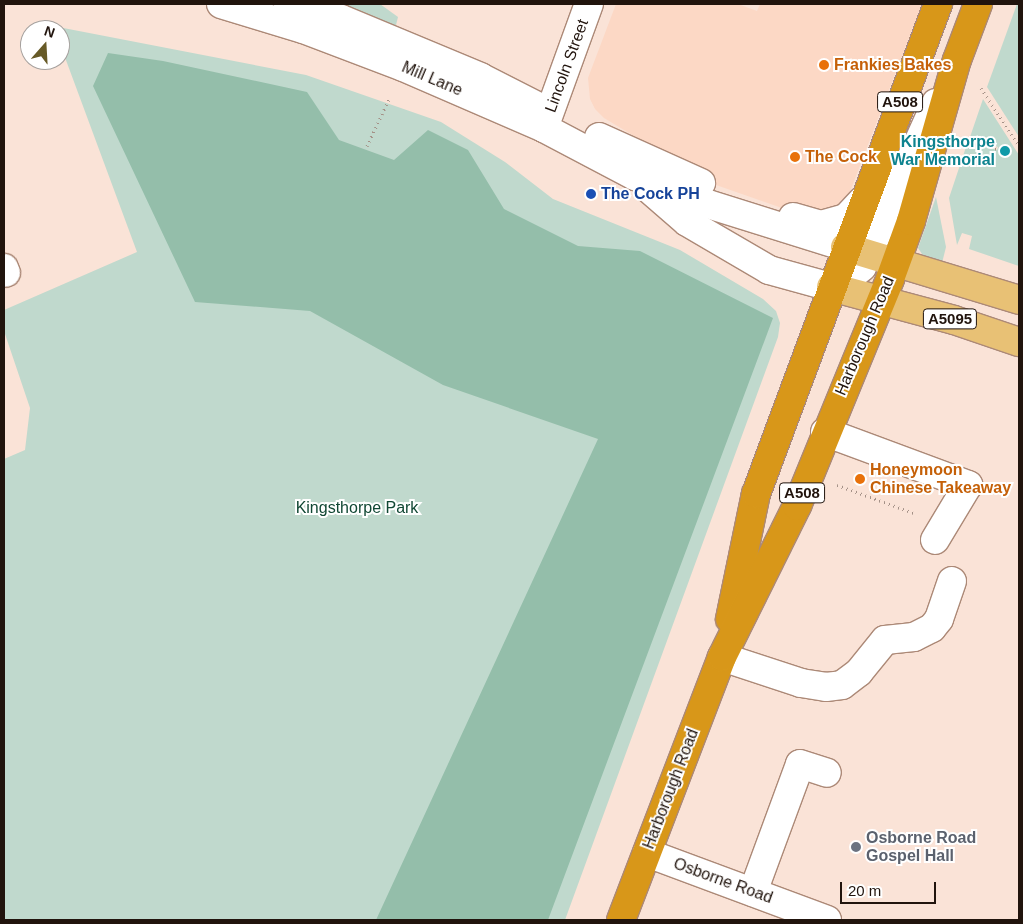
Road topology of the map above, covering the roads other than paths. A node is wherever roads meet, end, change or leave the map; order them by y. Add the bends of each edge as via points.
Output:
1 (221, 4) edge
2 (288, 4) edge
3 (589, 4) edge
4 (938, 4) edge
5 (978, 4) edge
6 (956, 60) junction
7 (547, 120) junction
8 (634, 176) junction
9 (862, 201) junction
10 (857, 250) junction
11 (896, 262) junction
12 (832, 287) junction
13 (880, 300) junction
14 (1019, 300) edge
15 (1019, 342) edge
16 (825, 432) junction
17 (935, 540) dead end
18 (952, 581) dead end
19 (722, 657) junction
20 (827, 773) dead end
21 (647, 853) junction
22 (753, 892) junction
23 (621, 920) edge
24 (827, 920) edge

1 - 7 street, Mill Lane via 344,43
2 - 7 street via 359,26 480,77
3 - 7 street, Lincoln Street
4 - 9 highway, Harborough Road / A508
5 - 6 highway, Harborough Road / A508
6 - 10 street, A508
6 - 11 highway, Harborough Road / A508 via 911,221
7 - 8 street, Mill Lane
7 - 9 street via 613,144 760,209 821,225 846,218
8 - 10 street, Mill Lane via 798,234
8 - 12 street, Mill Lane via 687,222 730,249 782,274
9 - 10 highway, Harborough Road / A508
10 - 11 main road
10 - 12 highway, Harborough Road / A508
11 - 13 highway, Harborough Road / A508
11 - 14 main road
12 - 13 main road
12 - 19 highway, Harborough Road / A508 via 756,494
13 - 15 main road, A5095
13 - 16 highway, Harborough Road / A508
16 - 17 street via 968,485
16 - 19 highway, Harborough Road / A508 via 797,506
18 - 19 street via 939,619 932,628 914,637 885,640 860,672 842,685 801,684
19 - 21 highway, Harborough Road / A508
20 - 22 street via 800,764
21 - 22 street, Osborne Road
21 - 23 highway, Harborough Road / A508
22 - 24 street, Osborne Road

